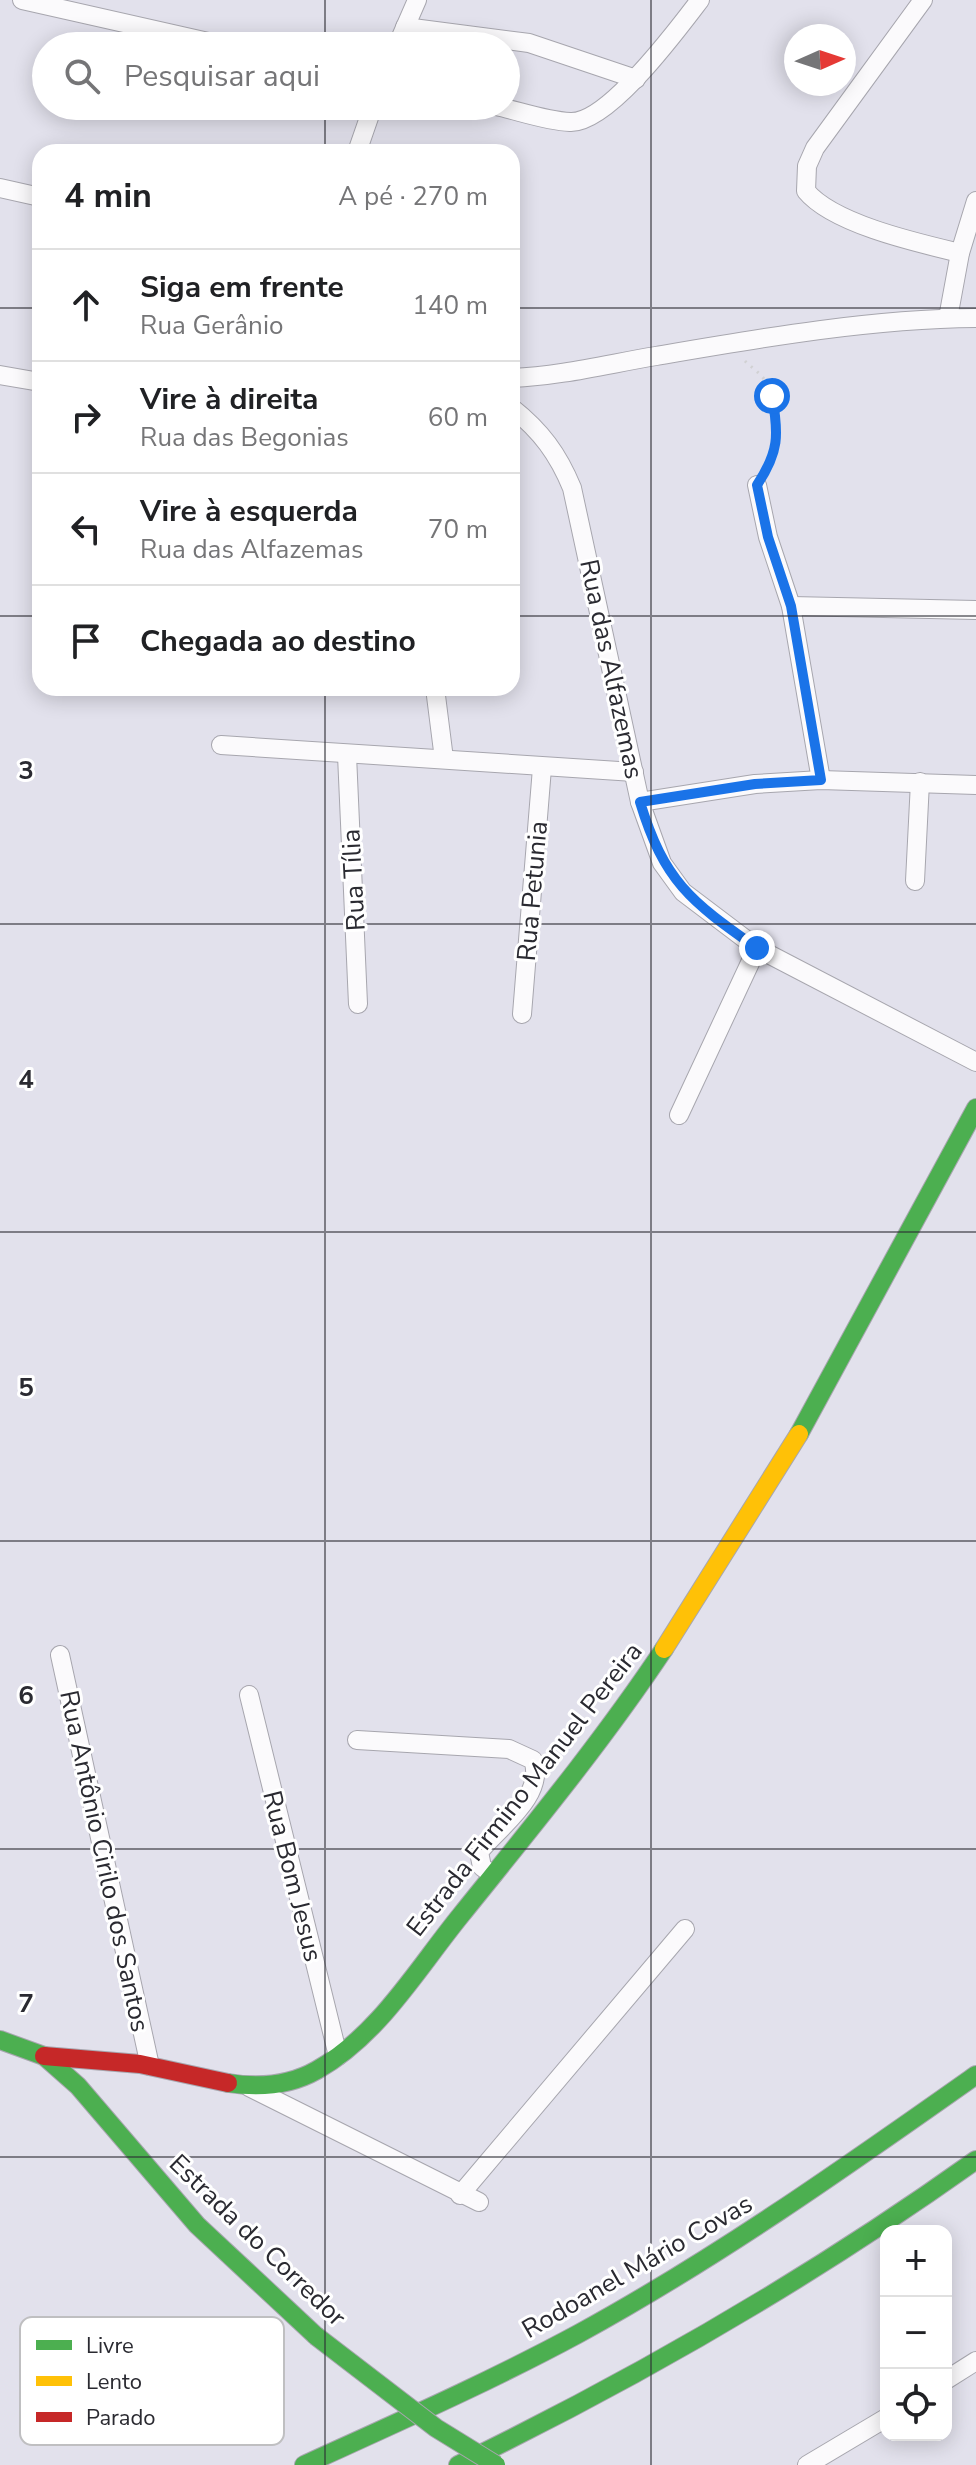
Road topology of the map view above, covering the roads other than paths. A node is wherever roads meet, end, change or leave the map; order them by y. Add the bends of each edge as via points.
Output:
1 (22, 0) edge
2 (417, 0) edge
3 (700, 0) edge
4 (923, 0) edge
5 (405, 27) junction
6 (164, 32) edge
7 (403, 32) edge
8 (444, 32) edge
9 (520, 42) edge
10 (636, 79) junction
11 (520, 111) edge
12 (368, 120) edge
13 (360, 144) edge
14 (0, 188) edge
15 (32, 195) edge
16 (976, 201) edge
17 (960, 253) junction
18 (948, 318) junction
19 (976, 318) edge
20 (0, 375) edge
21 (520, 378) edge
22 (32, 381) edge
23 (520, 414) edge
24 (757, 485) road end
25 (791, 606) junction
26 (976, 610) edge
27 (436, 696) edge
28 (221, 745) dead end
29 (347, 755) junction
30 (444, 759) junction
31 (542, 768) junction
32 (634, 772) junction
33 (821, 780) junction
34 (920, 782) junction
35 (976, 785) edge
36 (640, 802) junction
37 (915, 881) dead end
38 (757, 948) junction
39 (358, 1004) dead end
40 (522, 1014) dead end
41 (976, 1062) edge
42 (976, 1108) edge
43 (679, 1115) dead end
44 (60, 1655) dead end
45 (249, 1695) dead end
46 (357, 1740) dead end
47 (493, 1875) junction
48 (685, 1929) dead end
49 (0, 2040) edge
50 (44, 2056) junction
51 (338, 2056) junction
52 (150, 2066) junction
53 (976, 2075) edge
54 (247, 2086) junction
55 (976, 2160) edge
56 (460, 2195) junction
57 (479, 2202) dead end
58 (976, 2361) edge
59 (952, 2376) edge
60 (880, 2422) edge
61 (304, 2465) edge
62 (458, 2465) edge
63 (496, 2465) edge
64 (807, 2465) edge

1 - 6 street
2 - 5 street
3 - 10 street
4 - 17 street via 815,148 804,179 806,191 826,207 878,231
5 - 7 street
5 - 8 street
9 - 10 street
10 - 11 street via 588,118 571,122
12 - 13 street
14 - 15 street
16 - 17 street
17 - 18 street
18 - 19 street
18 - 21 street via 732,343
20 - 22 street
23 - 32 street, Rua das Alfazemas via 552,448 572,488
24 - 25 street
25 - 26 street
25 - 33 street
27 - 30 street
28 - 29 street
29 - 30 street
29 - 39 street, Rua Tília
30 - 31 street
31 - 32 street
31 - 40 street, Rua Petunia
32 - 36 street, Rua das Alfazemas
33 - 34 street
33 - 36 street
34 - 35 street
34 - 37 street
36 - 38 street, Rua das Alfazemas via 662,863 683,892
38 - 41 street, Rua das Alfazemas
38 - 43 street
42 - 47 main road, Estrada Firmino Manuel Pereira via 906,1247 747,1522 651,1670
44 - 52 street, Rua Antônio Cirilo dos Santos
45 - 51 street, Rua Bom Jesus
46 - 47 street via 509,1749 533,1760 532,1792 479,1852 482,1867
47 - 51 main road, Estrada Firmino Manuel Pereira via 364,2035
48 - 56 street
49 - 50 main road, Estrada do Corredor
50 - 52 main road, Estrada Firmino Manuel Pereira
50 - 63 main road, Estrada do Corredor, bridge via 78,2086 197,2225 316,2336 436,2428
51 - 54 main road, Estrada Firmino Manuel Pereira via 287,2083
52 - 54 main road, Estrada Firmino Manuel Pereira
53 - 61 main road, Rodoanel Mário Covas via 778,2213 633,2300 520,2364
54 - 56 street
55 - 62 main road via 684,2349
56 - 57 street
58 - 59 street
60 - 64 street

